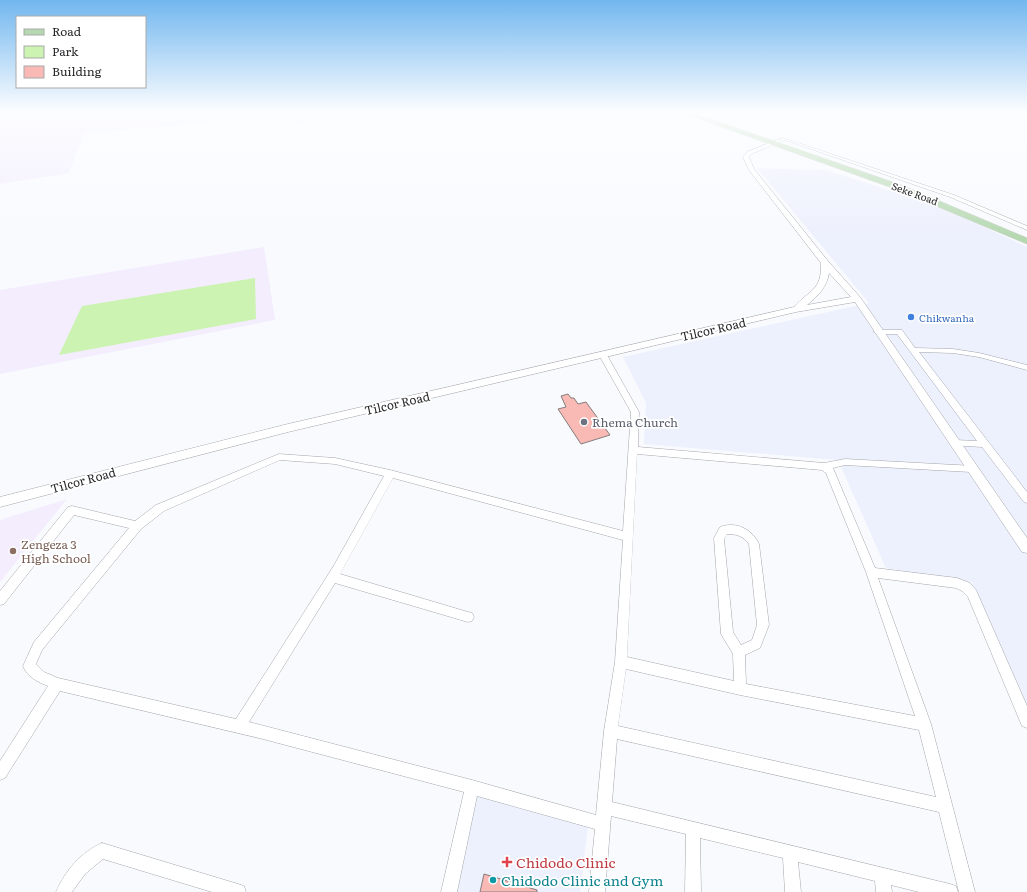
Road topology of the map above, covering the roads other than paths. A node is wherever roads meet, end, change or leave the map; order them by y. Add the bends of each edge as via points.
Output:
1 (749, 155) edge
2 (810, 155) edge
3 (814, 155) edge
4 (831, 155) edge
5 (1027, 228) edge
6 (1027, 234) edge
7 (1027, 241) edge
8 (825, 263) junction
9 (857, 299) junction
10 (796, 309) junction
11 (878, 332) junction
12 (913, 350) junction
13 (603, 355) junction
14 (1027, 368) edge
15 (954, 443) junction
16 (984, 444) junction
17 (632, 450) junction
18 (824, 467) junction
19 (971, 468) junction
20 (390, 474) junction
21 (1027, 499) edge
22 (0, 502) edge
23 (137, 526) junction
24 (629, 537) junction
25 (1027, 548) edge
26 (871, 572) junction
27 (332, 577) junction
28 (0, 600) edge
29 (468, 617) dead end
30 (739, 652) junction
31 (621, 662) junction
32 (57, 684) junction
33 (740, 689) junction
34 (1027, 721) edge
35 (924, 724) junction
36 (239, 726) junction
37 (611, 731) junction
38 (0, 772) edge
39 (472, 787) junction
40 (945, 806) junction
41 (605, 807) junction
42 (604, 824) junction
43 (692, 830) junction
44 (790, 854) junction
45 (882, 876) junction
46 (64, 892) edge
47 (238, 892) edge
48 (449, 892) edge
49 (597, 892) edge
50 (693, 892) edge
51 (793, 892) edge
52 (884, 892) edge
53 (950, 892) edge
54 (967, 892) edge

1 - 8 street via 746,158 751,169
2 - 7 main road, Seke Road via 945,204
3 - 6 main road, Seke Road via 933,194
4 - 5 street via 952,196
8 - 9 street
8 - 10 street via 824,283 816,294
9 - 10 street, Tilcor Road
9 - 11 street
10 - 13 street, Tilcor Road
11 - 12 street via 899,332
11 - 15 street
12 - 14 street via 953,351 979,355
12 - 16 street
13 - 17 street via 635,412
13 - 22 street, Tilcor Road via 288,428
15 - 16 street
15 - 19 street
16 - 21 street
17 - 18 street
17 - 24 street
18 - 19 street via 846,462
18 - 26 street via 830,471
19 - 25 street
20 - 23 street via 335,461 279,457 160,508
20 - 24 street
20 - 27 street
23 - 28 street via 72,510
23 - 32 street via 38,646 29,666 40,676
24 - 31 street
26 - 34 street via 957,583 966,587 972,594
26 - 35 street
27 - 29 street
27 - 36 street
30 - 30 street via 727,634 719,538 724,530 735,529 745,532 754,544 763,625 756,644
30 - 33 street
31 - 33 street
31 - 37 street
32 - 36 street
32 - 38 street
33 - 35 street
35 - 40 street
36 - 39 street
37 - 40 street
37 - 41 street
39 - 42 street
39 - 48 street
40 - 54 street
41 - 42 street
41 - 43 street
42 - 49 street
43 - 44 street
43 - 50 street
44 - 45 street
44 - 51 street
45 - 52 street
45 - 53 street
46 - 47 street via 71,878 87,860 102,851

